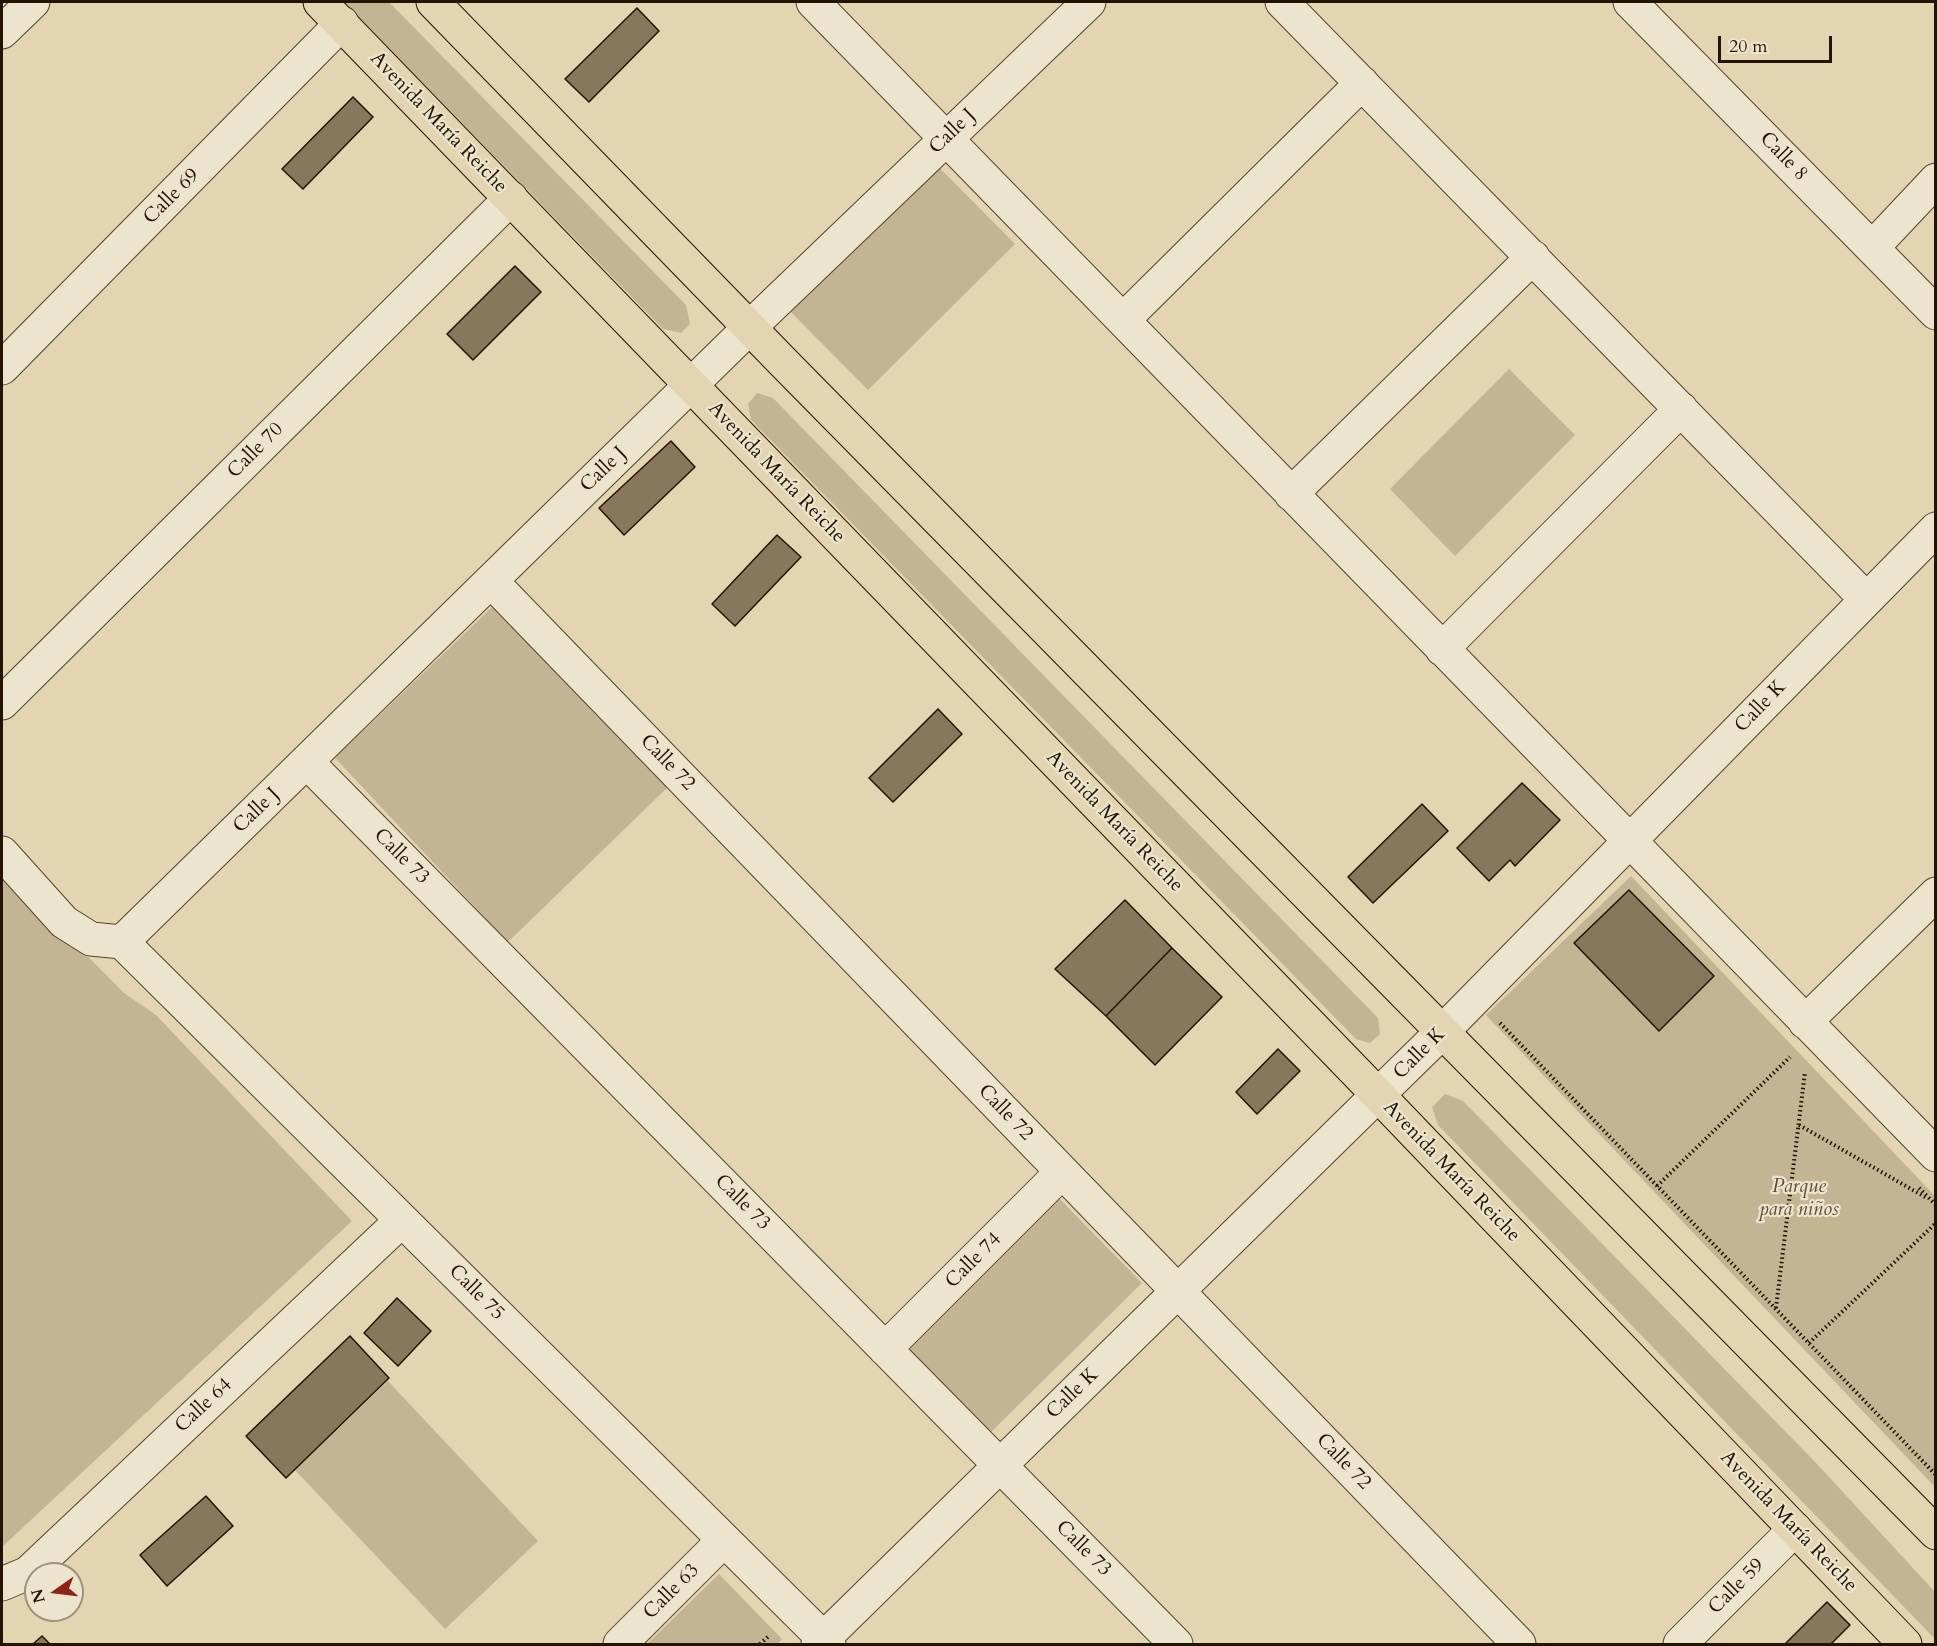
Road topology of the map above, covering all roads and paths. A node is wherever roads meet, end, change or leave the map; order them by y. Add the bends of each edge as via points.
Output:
1 (33, 2) edge
2 (433, 2) edge
3 (813, 2) edge
4 (1089, 2) edge
5 (1282, 2) edge
6 (1630, 2) edge
7 (331, 12) edge
8 (2, 32) edge
9 (1362, 83) junction
10 (946, 139) junction
11 (1935, 180) edge
12 (511, 198) junction
13 (1872, 248) junction
14 (1533, 257) junction
15 (1935, 313) edge
16 (1123, 320) junction
17 (750, 327) junction
18 (2, 369) edge
19 (692, 385) junction
20 (1681, 409) junction
21 (1291, 494) junction
22 (1935, 529) edge
23 (491, 581) junction
24 (1866, 599) junction
25 (1442, 649) junction
26 (2, 703) edge
27 (308, 762) junction
28 (1630, 841) junction
29 (2, 853) edge
30 (1935, 894) edge
31 (122, 942) junction
32 (1495, 1018) dead end
33 (1805, 1022) junction
34 (1442, 1032) junction
35 (1800, 1061) dead end
36 (1814, 1076) dead end
37 (1377, 1096) junction
38 (1799, 1125) junction
39 (1935, 1155) edge
40 (1062, 1173) junction
41 (1915, 1183) dead end
42 (1657, 1186) junction
43 (1930, 1200) junction
44 (1935, 1205) edge
45 (402, 1220) junction
46 (1935, 1222) edge
47 (1178, 1292) junction
48 (1775, 1309) junction
49 (1809, 1343) junction
50 (885, 1349) junction
51 (1000, 1466) junction
52 (1935, 1475) edge
53 (1795, 1529) junction
54 (1935, 1533) edge
55 (724, 1540) junction
56 (2, 1584) edge
57 (772, 1633) dead end
58 (824, 1643) edge
59 (620, 1644) edge
60 (760, 1644) edge
61 (1176, 1644) edge
62 (1519, 1644) edge
63 (1680, 1644) edge
64 (1905, 1644) edge

1 - 8 street
2 - 17 main road
3 - 10 street
4 - 10 street, Calle J
5 - 9 street
6 - 13 street, Calle 8
7 - 12 main road, Avenida María Reiche
7 - 18 street, Calle 69
9 - 14 street
9 - 16 street
10 - 16 street
10 - 17 street, Calle J
11 - 13 street
12 - 19 main road, Avenida María Reiche
12 - 26 street, Calle 70
13 - 15 street, Calle 8
14 - 20 street
14 - 21 street
16 - 21 street
17 - 19 street, Calle J
17 - 34 main road
19 - 23 street, Calle J
19 - 37 main road, Avenida María Reiche
20 - 24 street
20 - 25 street
21 - 25 street
22 - 24 street, Calle K
23 - 27 street, Calle J
23 - 40 street, Calle 72
24 - 28 street, Calle K
25 - 28 street
27 - 31 street, Calle J
27 - 50 street, Calle 73
28 - 33 street
28 - 34 street, Calle K
29 - 31 street via 64,922 91,939
30 - 33 street
31 - 45 street, Calle 75
32 - 42 path
33 - 39 street
34 - 37 street, Calle K
34 - 54 main road
35 - 42 path via 1793,1054
36 - 38 path via 1806,1068
37 - 47 street, Calle K
37 - 53 main road, Avenida María Reiche
38 - 43 path
38 - 48 path
40 - 47 street, Calle 72
40 - 50 street, Calle 74
41 - 43 path
42 - 48 path
43 - 44 path
45 - 55 street, Calle 75
45 - 56 street, Calle 64 via 28,1573
46 - 49 path
47 - 51 street, Calle K
47 - 62 street, Calle 72
48 - 49 path
49 - 52 path
50 - 51 street, Calle 73
51 - 58 street, Calle K
51 - 61 street, Calle 73
53 - 63 street, Calle 59
53 - 64 main road, Avenida María Reiche
55 - 58 street, Calle 75
55 - 59 street, Calle 63
57 - 60 path

